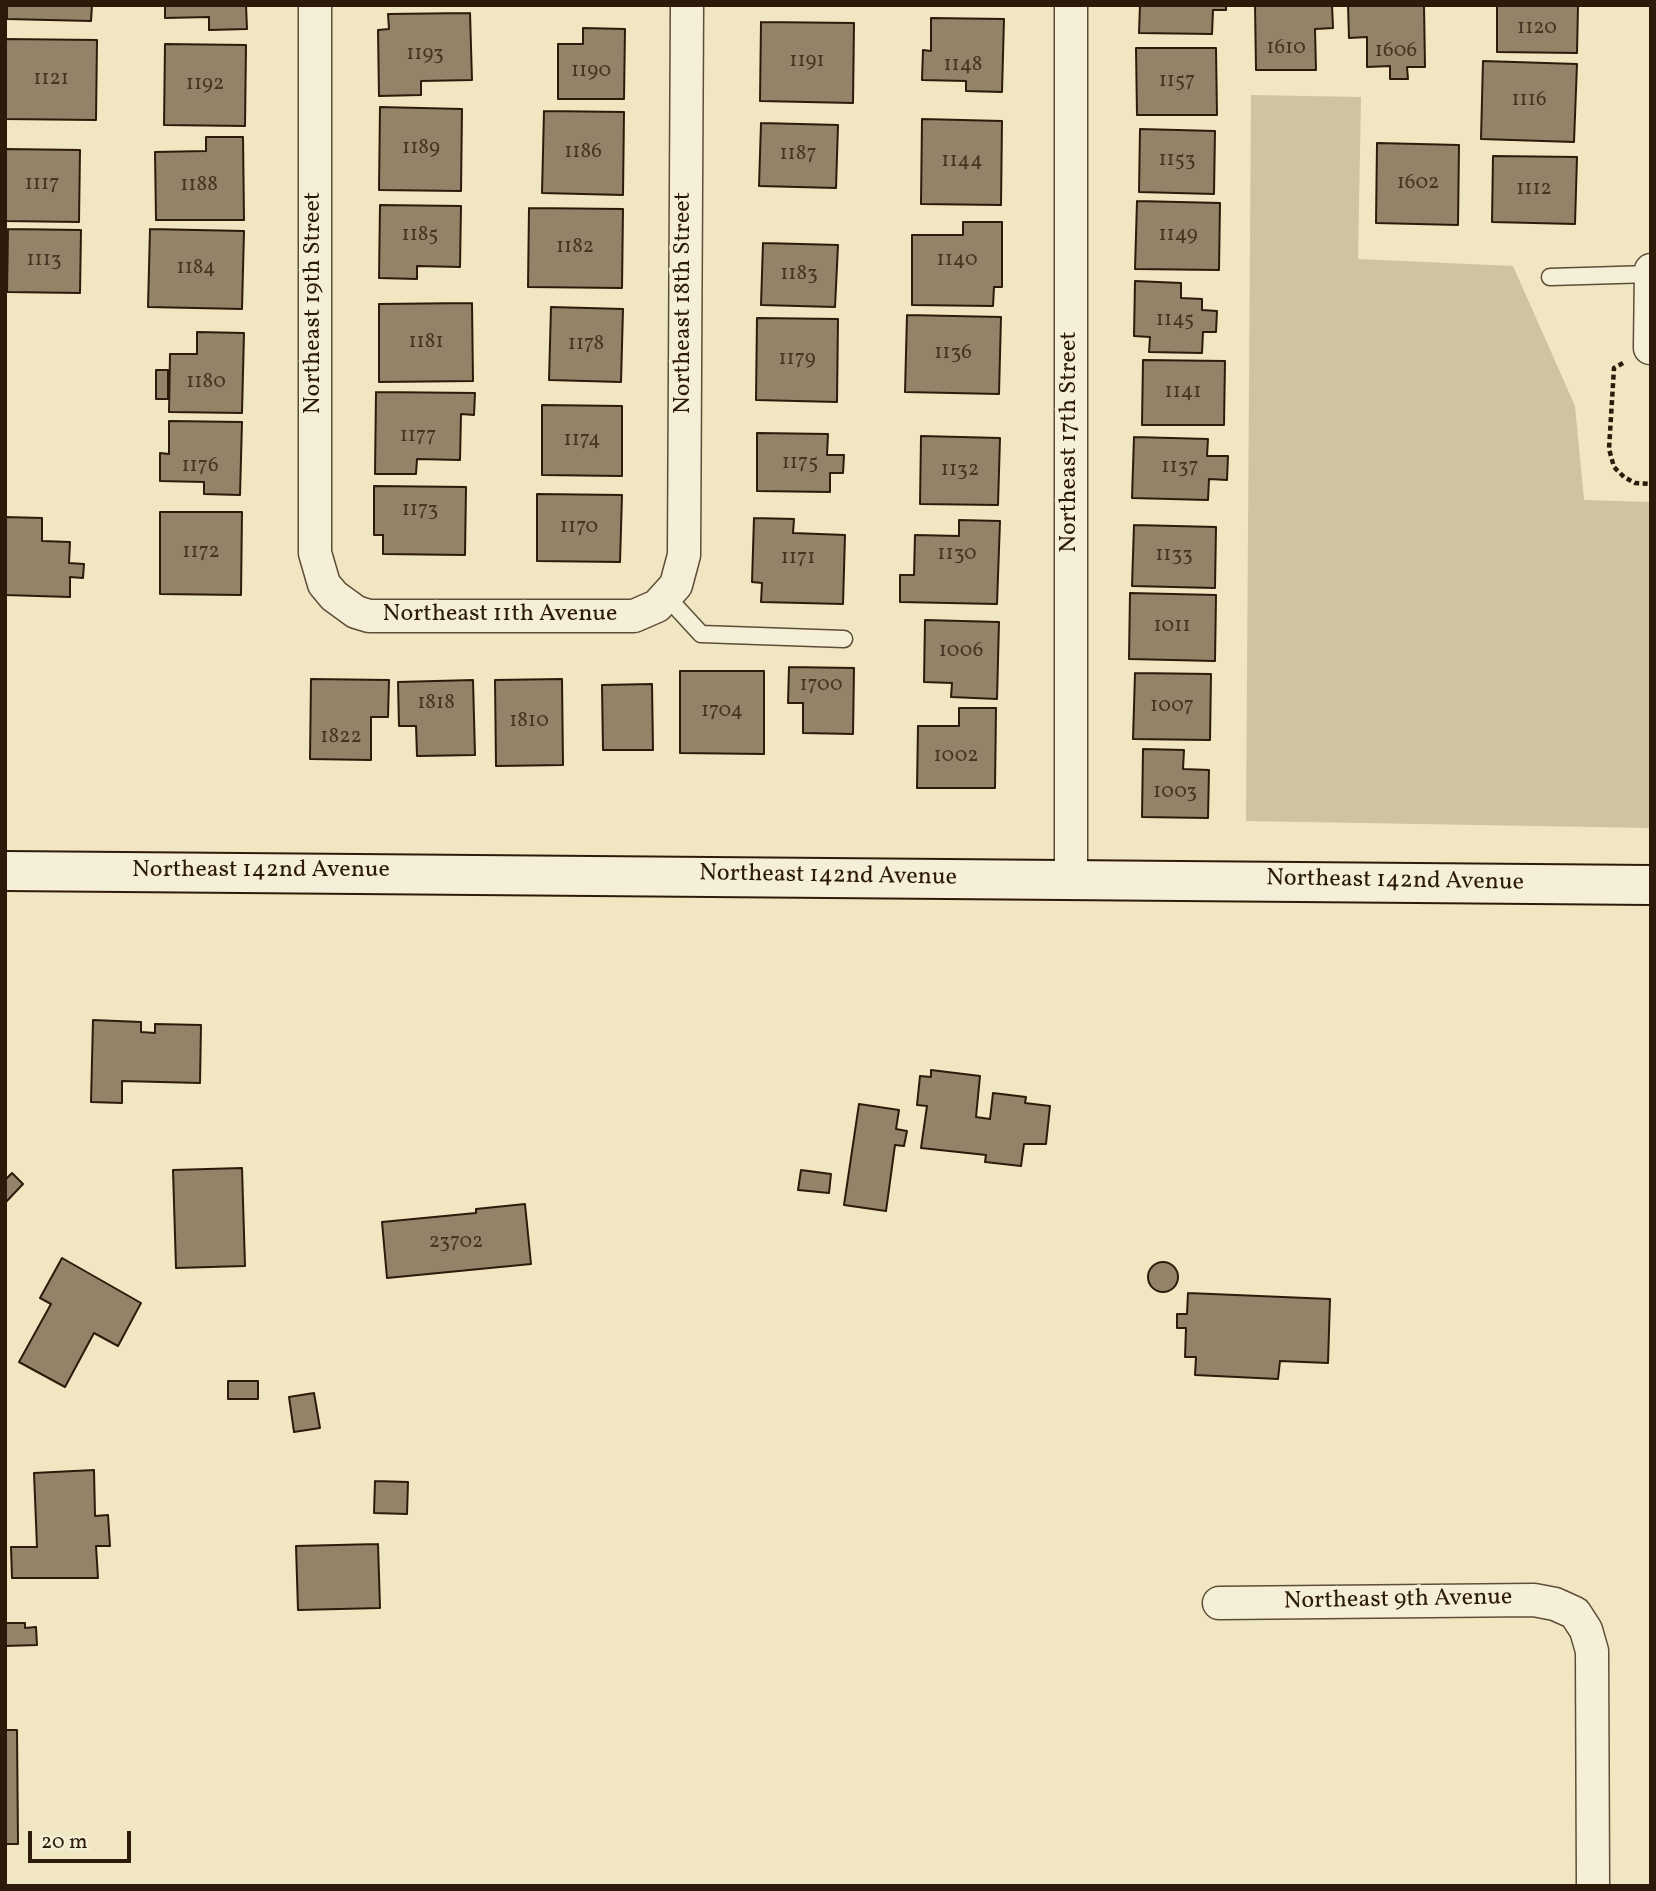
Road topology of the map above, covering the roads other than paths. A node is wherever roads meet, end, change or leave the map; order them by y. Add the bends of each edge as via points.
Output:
1 (315, 5) edge
2 (687, 5) edge
3 (1071, 5) edge
4 (1651, 272) edge
5 (1550, 277) dead end
6 (1650, 348) edge
7 (334, 596) joint
8 (667, 597) junction
9 (845, 639) dead end
10 (5, 871) edge
11 (1071, 879) junction
12 (1651, 884) edge
13 (1219, 1603) dead end
14 (1593, 1886) edge

1 - 7 street, Northeast 19th Street via 315,553 324,584
2 - 8 street, Northeast 18th Street via 684,555 679,577
3 - 11 street, Northeast 17th Street
4 - 5 lane
4 - 6 street
7 - 8 street, Northeast 11th Avenue via 369,616 634,616
8 - 9 lane via 701,634
10 - 11 main road, Northeast 142nd Avenue
11 - 12 main road, Northeast 142nd Avenue
13 - 14 street, Northeast 9th Avenue via 1534,1600 1576,1613 1592,1651

